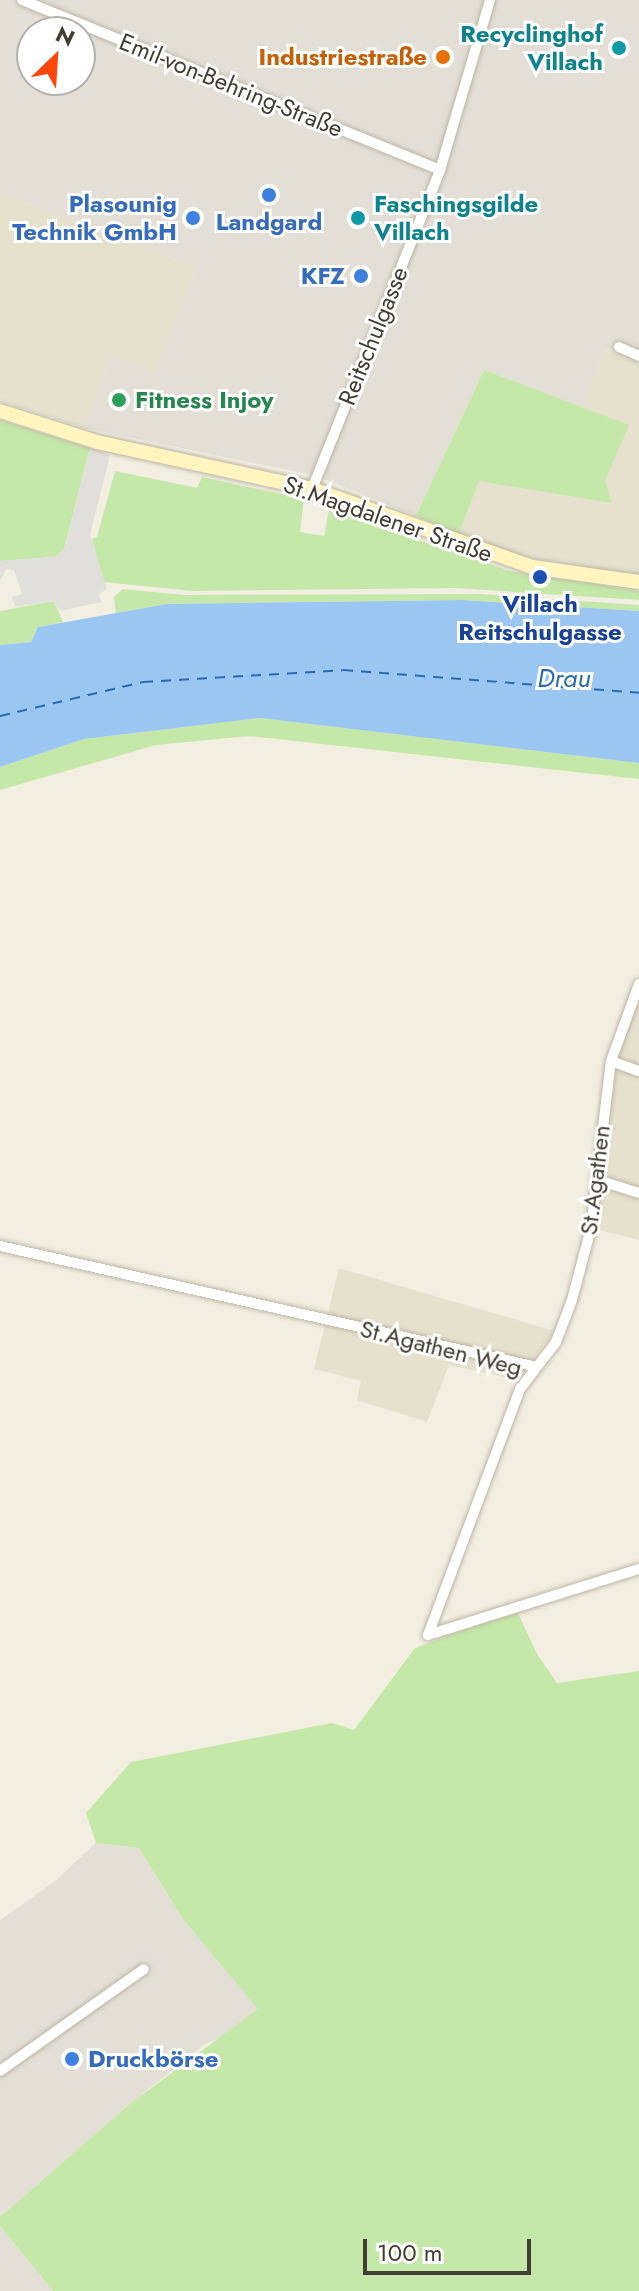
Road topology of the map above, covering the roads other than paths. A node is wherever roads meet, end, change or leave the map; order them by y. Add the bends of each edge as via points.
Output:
1 (22, 0) edge
2 (490, 0) edge
3 (440, 170) junction
4 (619, 347) dead end
5 (639, 356) edge
6 (0, 411) edge
7 (312, 489) junction
8 (639, 582) edge
9 (639, 984) edge
10 (611, 1061) junction
11 (639, 1071) edge
12 (598, 1180) junction
13 (639, 1193) edge
14 (0, 1246) edge
15 (533, 1366) junction
16 (639, 1569) edge
17 (144, 1969) dead end
18 (0, 2071) edge

1 - 3 street, Emil-von-Behring-Straße
2 - 3 street, Reitschulgasse
3 - 7 street, Reitschulgasse
4 - 5 street
6 - 7 street, St.Magdalener Straße via 97,442
7 - 8 street, St.Magdalener Straße via 532,567
9 - 10 street, St.Agathen
10 - 11 street
10 - 12 street, St.Agathen
12 - 13 street
12 - 15 street, St.Agathen via 572,1300 556,1342
14 - 15 street, St.Agathen Weg
15 - 16 street, St.Agathen Weg via 488,1467 428,1635
17 - 18 street

